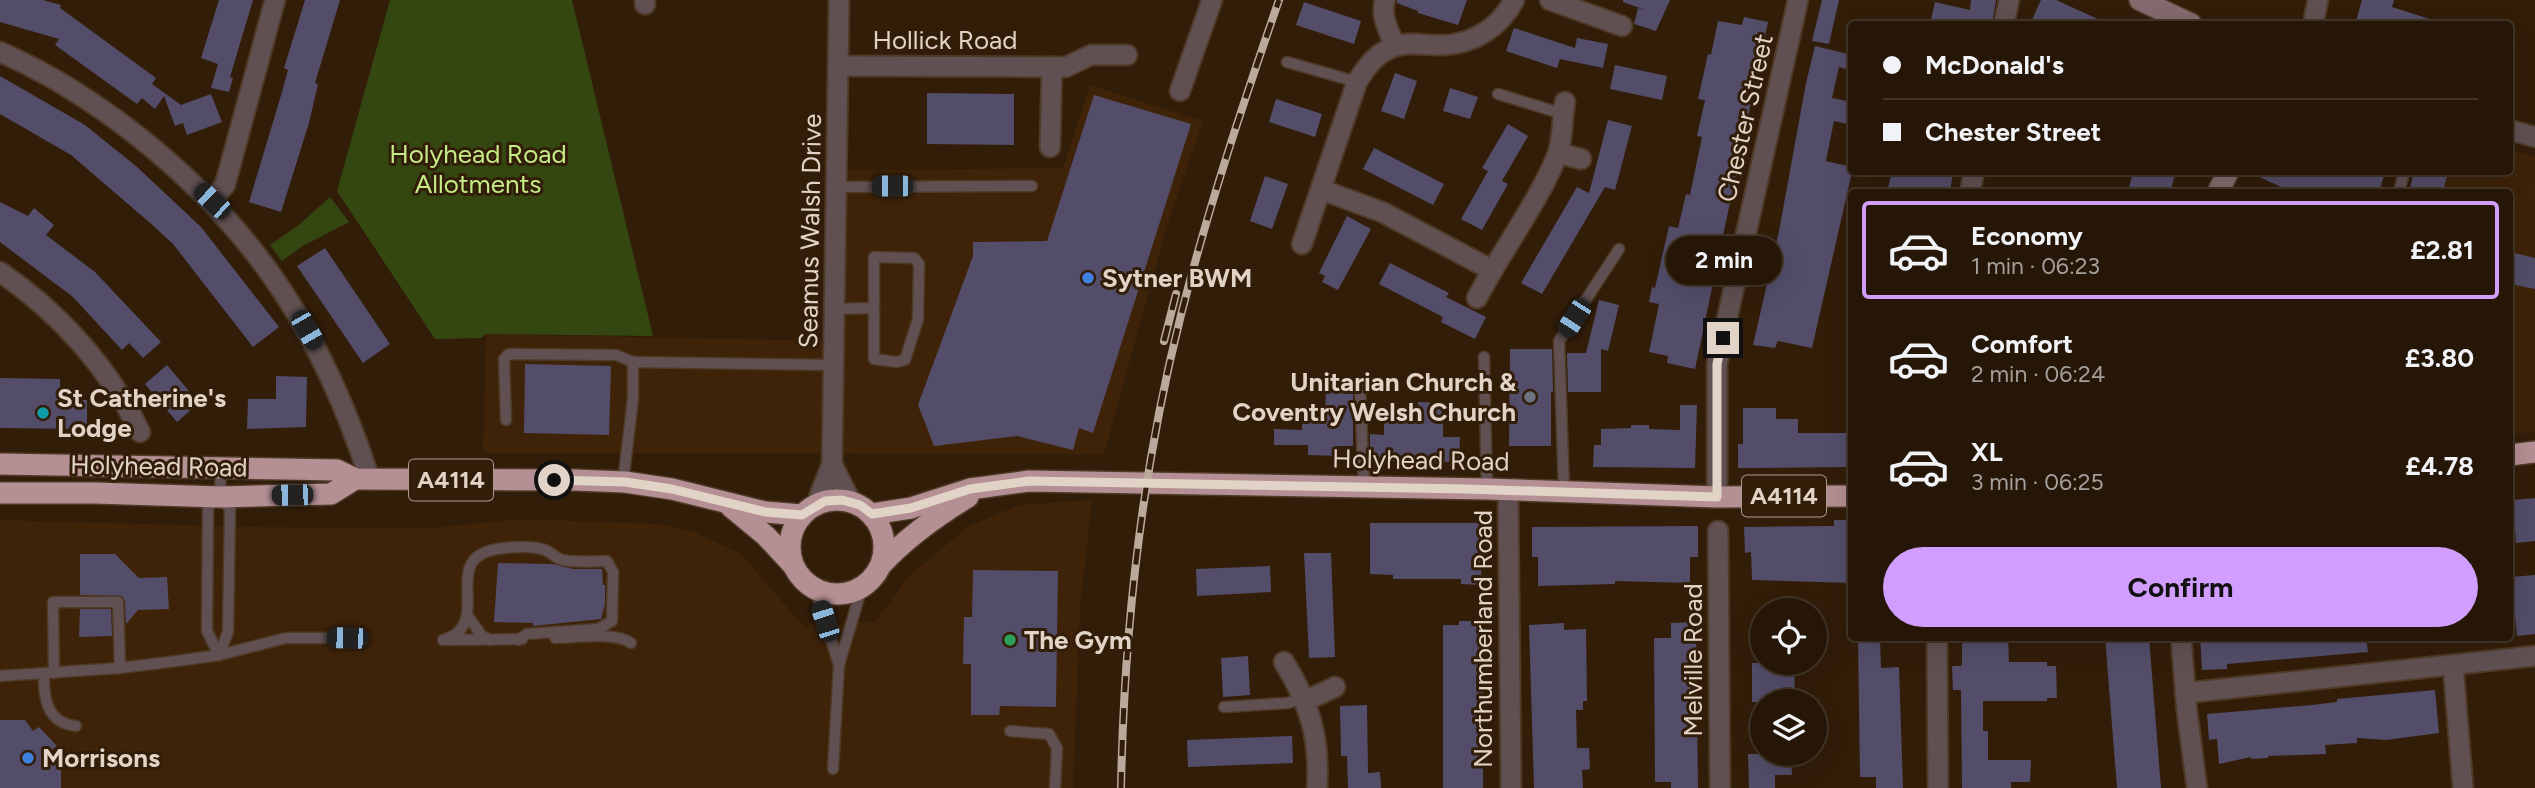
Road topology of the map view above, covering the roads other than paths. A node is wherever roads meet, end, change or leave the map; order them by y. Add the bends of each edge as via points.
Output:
1 (275, 0) edge
2 (839, 0) edge
3 (1212, 0) edge
4 (1385, 0) edge
5 (1514, 0) edge
6 (1550, 0) edge
7 (1798, 0) edge
8 (2009, 0) edge
9 (2140, 0) edge
10 (2318, 0) edge
11 (1595, 8) edge
12 (2005, 21) edge
13 (2185, 21) edge
14 (2314, 21) edge
15 (1622, 26) dead end
16 (1395, 46) junction
17 (0, 52) edge
18 (1127, 55) dead end
19 (1287, 61) dead end
20 (839, 65) junction
21 (1052, 67) junction
22 (1357, 82) junction
23 (1180, 91) dead end
24 (1498, 94) dead end
25 (1564, 108) joint
26 (2513, 131) edge
27 (2535, 137) edge
28 (1050, 146) dead end
29 (1558, 153) junction
30 (1581, 159) dead end
31 (1032, 186) dead end
32 (836, 187) junction
33 (1322, 190) junction
34 (212, 201) junction
35 (1302, 244) dead end
36 (1619, 249) dead end
37 (1492, 270) junction
38 (0, 272) edge
39 (1477, 298) dead end
40 (835, 309) junction
41 (874, 309) junction
42 (1484, 357) dead end
43 (633, 362) junction
44 (834, 365) junction
45 (1360, 387) dead end
46 (506, 420) dead end
47 (140, 432) dead end
48 (2535, 452) edge
49 (2513, 454) edge
50 (0, 464) edge
51 (832, 464) junction
52 (221, 467) junction
53 (363, 480) junction
54 (623, 482) junction
55 (989, 486) junction
56 (1364, 487) junction
57 (1497, 490) junction
58 (1564, 491) junction
59 (0, 493) edge
60 (1848, 496) edge
61 (220, 497) junction
62 (1717, 497) junction
63 (851, 502) junction
64 (725, 503) junction
65 (809, 510) junction
66 (872, 514) junction
67 (1718, 531) dead end
68 (793, 565) junction
69 (881, 565) junction
70 (862, 587) junction
71 (815, 589) junction
72 (467, 615) junction
73 (347, 638) dead end
74 (491, 640) junction
75 (518, 640) junction
76 (1937, 641) edge
77 (2182, 641) edge
78 (631, 643) dead end
79 (219, 655) junction
80 (2535, 656) edge
81 (1283, 662) dead end
82 (2453, 665) junction
83 (839, 666) junction
84 (120, 668) junction
85 (49, 673) junction
86 (0, 676) edge
87 (1335, 687) dead end
88 (2185, 693) junction
89 (1305, 699) junction
90 (1224, 707) dead end
91 (76, 726) dead end
92 (1010, 731) dead end
93 (833, 769) dead end
94 (1055, 788) edge
95 (1317, 788) edge
96 (1511, 788) edge
97 (1720, 788) edge
98 (1938, 788) edge
99 (2197, 788) edge
100 (2463, 788) edge

1 - 34 street via 225,185
2 - 20 street, Seamus Walsh Drive
3 - 23 street
4 - 16 street via 1385,22
5 - 16 street via 1489,31 1474,38 1444,45
6 - 11 street
7 - 62 street, Chester Street via 1717,364
8 - 12 street
9 - 13 street
10 - 14 street
11 - 15 street
16 - 22 street via 1377,56
17 - 34 street via 106,112
18 - 21 street, Hollick Road via 1091,55 1066,67
19 - 22 lane
20 - 21 street, Hollick Road
20 - 32 street, Seamus Walsh Drive
21 - 28 street, Hollick Road
22 - 33 street
24 - 25 lane
25 - 29 street
26 - 27 street
29 - 30 street
29 - 37 street
31 - 32 lane
32 - 40 street, Seamus Walsh Drive
33 - 35 street
33 - 37 street via 1382,212
34 - 53 street via 254,251 315,345 342,400
36 - 58 lane via 1559,341
37 - 39 street
38 - 47 street via 33,296 90,354
40 - 41 lane
40 - 44 street, Seamus Walsh Drive
41 - 41 lane via 874,257 917,260 918,319 905,360 874,359
42 - 57 lane
43 - 44 lane
43 - 46 lane via 616,355 509,354 504,359
43 - 54 lane
44 - 51 street, Seamus Walsh Drive
45 - 56 lane
48 - 49 highway
50 - 52 highway, Holyhead Road / A4114
51 - 63 street
51 - 65 street
52 - 53 highway, Holyhead Road / A4114 via 337,470
52 - 61 lane
53 - 54 highway, Holyhead Road / A4114
53 - 61 highway, Holyhead Road / A4114 via 331,494
54 - 64 highway, Holyhead Road / A4114
55 - 56 highway, Holyhead Road / A4114 via 1029,481
55 - 66 highway, Holyhead Road / A4114
55 - 69 highway, Holyhead Road / A4114 via 928,522
56 - 57 highway, Holyhead Road / A4114
57 - 58 highway, Holyhead Road / A4114
57 - 96 street, Northumberland Road
58 - 62 highway, Holyhead Road / A4114
59 - 61 highway, Holyhead Road / A4114
60 - 62 highway, Holyhead Road / A4114
61 - 79 lane via 230,509 228,632
61 - 79 lane via 208,507 206,576 207,631
63 - 65 highway via 832,500
63 - 66 highway
64 - 65 highway, Holyhead Road via 765,512
64 - 68 highway, Holyhead Road
65 - 68 highway via 792,535
66 - 69 highway via 884,538
67 - 97 street, Melville Road
68 - 71 highway
69 - 70 highway
70 - 71 highway via 843,594
70 - 83 lane
71 - 83 lane
72 - 74 lane via 482,636
72 - 74 lane via 457,633 443,640
72 - 75 lane via 467,573 484,552 505,547 544,549 561,560 607,561 613,572 612,621 598,629 527,634
73 - 79 lane via 286,638
74 - 75 lane
75 - 78 lane via 614,636
76 - 98 street
77 - 88 street
79 - 84 lane
80 - 82 street
81 - 89 street
82 - 88 street
82 - 100 street
83 - 93 lane
84 - 85 lane
84 - 85 lane via 118,602 53,602
85 - 86 lane
85 - 91 lane via 44,700 51,713 66,725
87 - 89 street
88 - 99 street
89 - 90 lane
89 - 95 street via 1318,750
92 - 94 lane via 1048,734 1056,748

